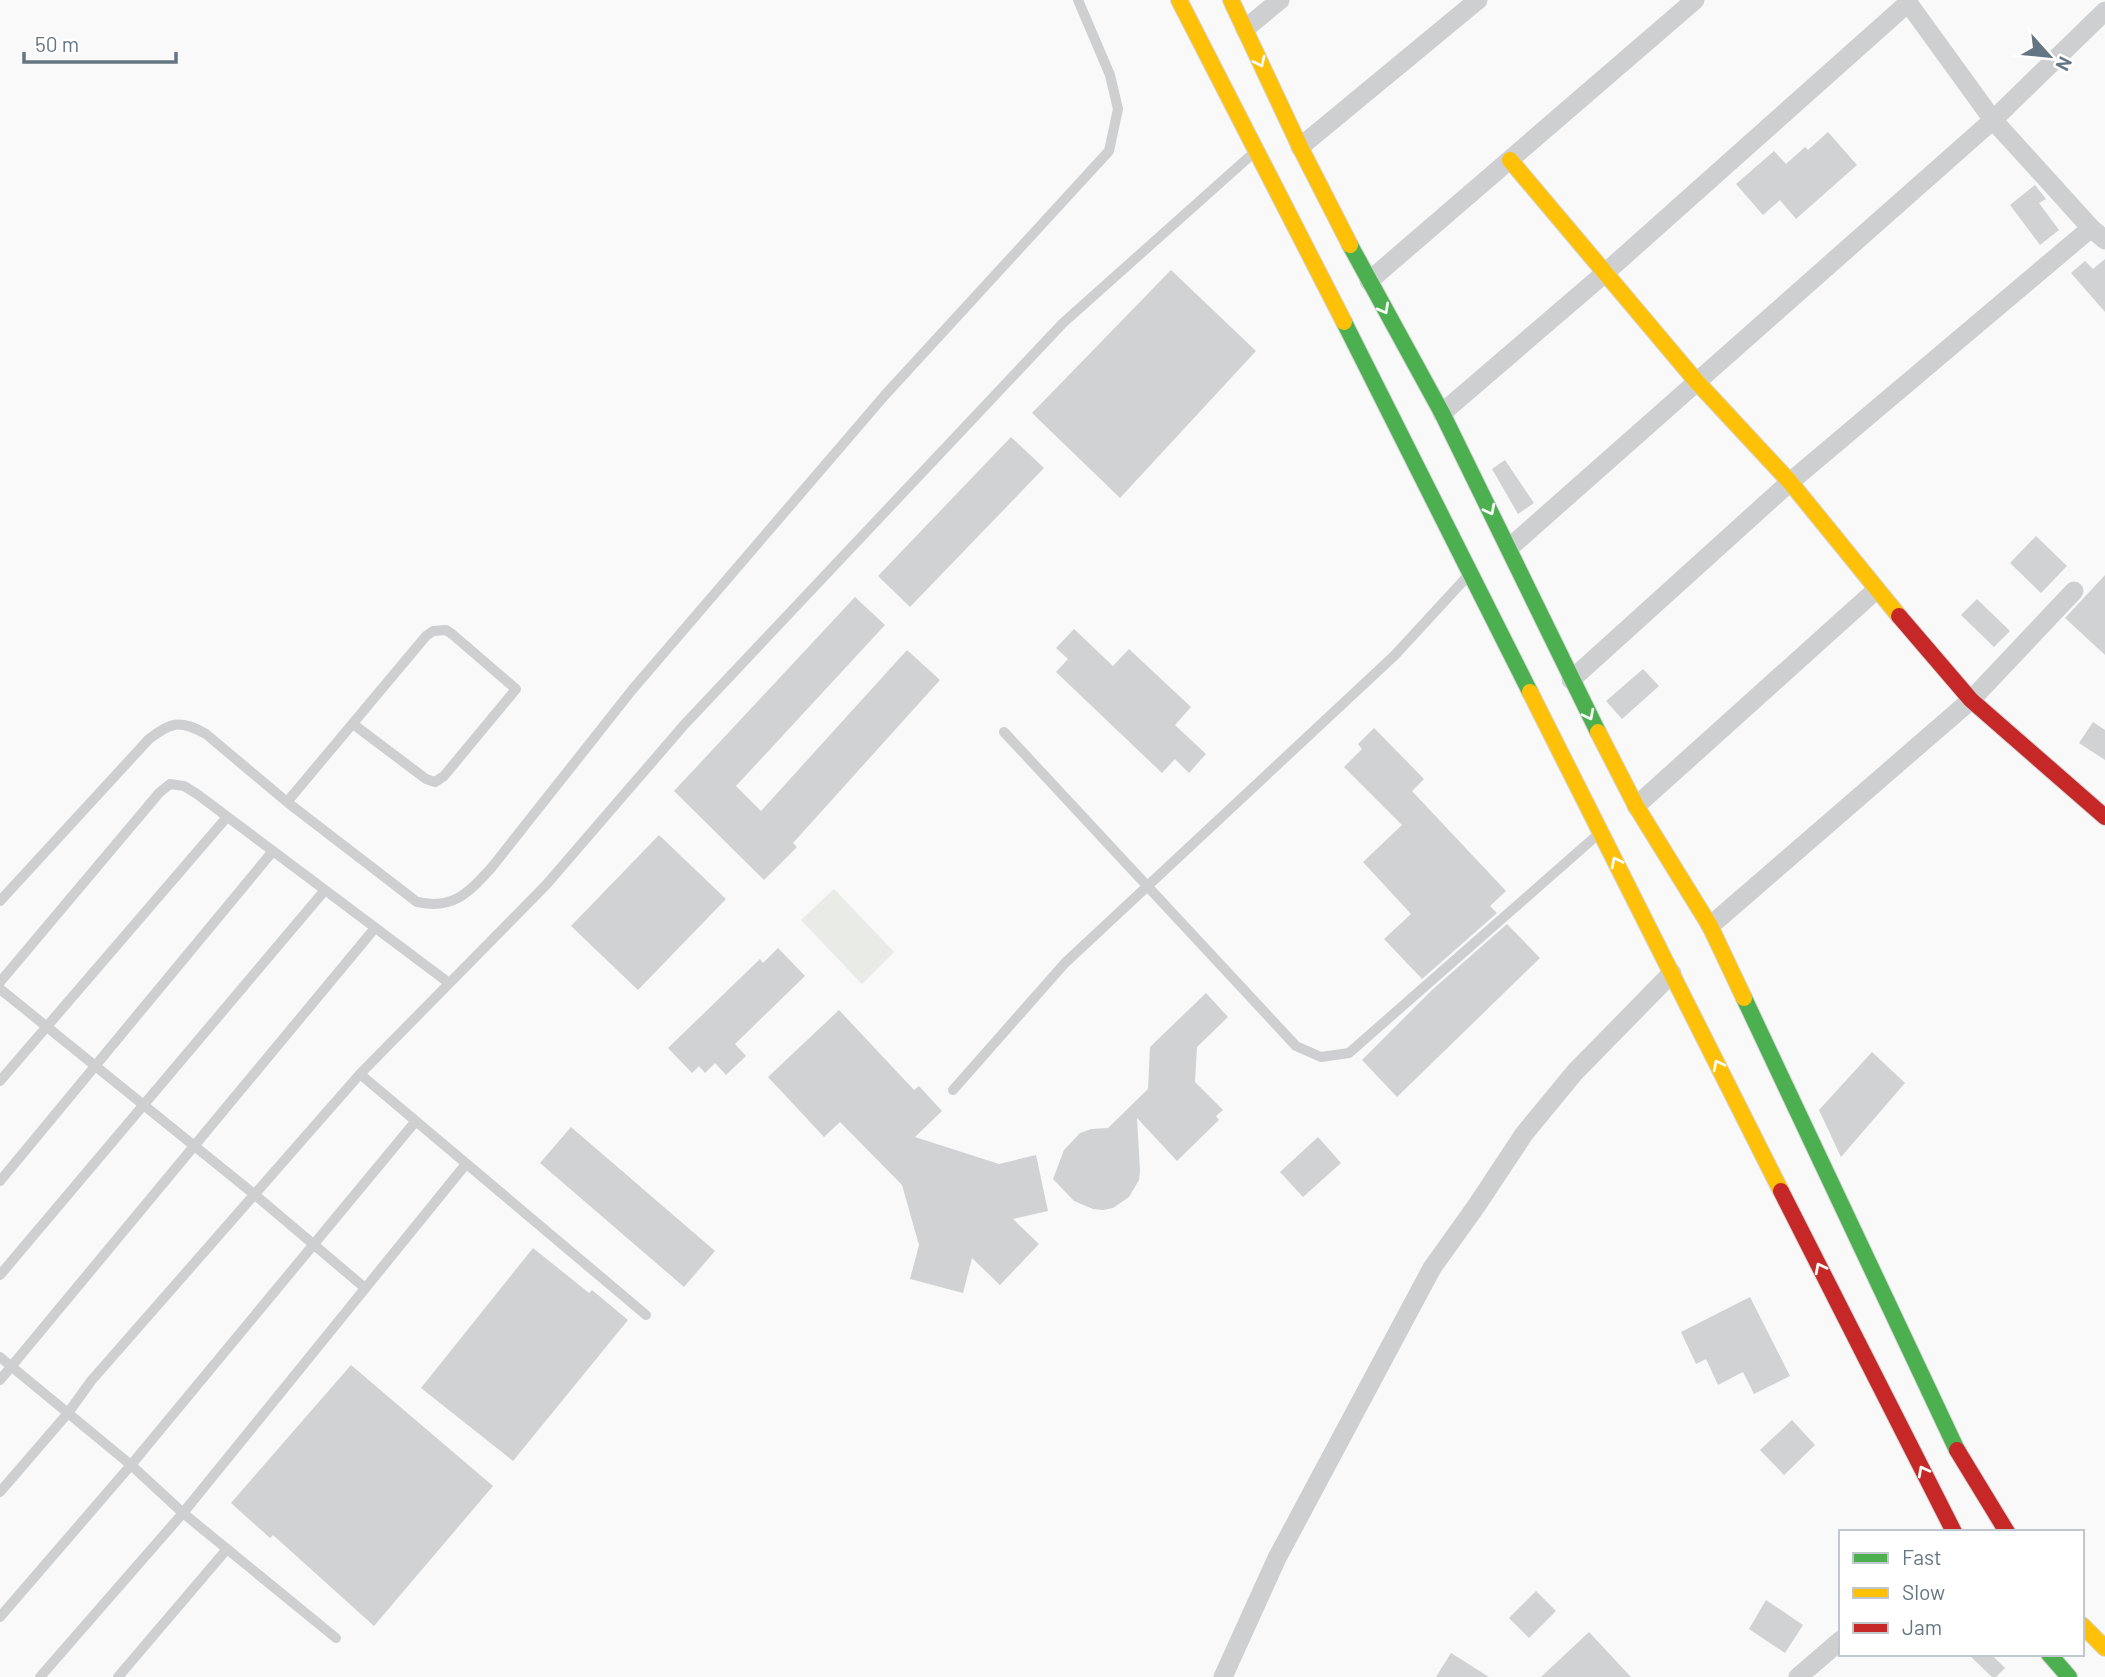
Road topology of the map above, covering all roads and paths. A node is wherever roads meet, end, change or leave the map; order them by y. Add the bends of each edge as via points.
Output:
1 (1078, 0) edge
2 (1179, 0) edge
3 (1231, 0) edge
4 (1280, 0) edge
5 (1478, 0) edge
6 (1695, 0) edge
7 (1907, 1) edge
8 (2105, 11) edge
9 (1245, 29) junction
10 (1993, 120) junction
11 (1300, 147) junction
12 (1255, 152) junction
13 (1510, 160) junction
14 (2098, 234) edge
15 (1605, 273) junction
16 (1369, 281) junction
17 (1697, 382) junction
18 (1442, 413) junction
19 (1790, 482) junction
20 (1509, 548) junction
21 (1470, 573) junction
22 (1876, 590) junction
23 (2074, 591) dead end
24 (1572, 680) junction
25 (1971, 701) junction
26 (353, 724) junction
27 (1004, 732) dead end
28 (287, 802) junction
29 (1636, 806) junction
30 (227, 817) junction
31 (2105, 817) edge
32 (1600, 832) junction
33 (273, 851) junction
34 (1148, 888) junction
35 (325, 890) junction
36 (0, 901) edge
37 (1710, 926) junction
38 (376, 928) junction
39 (1672, 973) junction
40 (0, 982) edge
41 (449, 984) junction
42 (0, 989) edge
43 (46, 1026) junction
44 (95, 1066) junction
45 (360, 1074) junction
46 (0, 1081) edge
47 (953, 1090) dead end
48 (144, 1105) junction
49 (415, 1122) junction
50 (194, 1146) junction
51 (466, 1164) junction
52 (0, 1181) edge
53 (254, 1194) junction
54 (315, 1245) junction
55 (0, 1275) edge
56 (365, 1289) junction
57 (646, 1315) dead end
58 (0, 1357) edge
59 (11, 1366) junction
60 (0, 1380) edge
61 (68, 1413) junction
62 (131, 1465) junction
63 (0, 1492) edge
64 (183, 1513) junction
65 (1953, 1530) edge
66 (2006, 1530) edge
67 (227, 1549) junction
68 (0, 1617) edge
69 (2084, 1627) edge
70 (336, 1638) dead end
71 (1839, 1642) edge
72 (2105, 1648) edge
73 (2051, 1656) edge
74 (40, 1677) edge
75 (118, 1677) edge
76 (1223, 1677) edge
77 (1798, 1677) edge
78 (2069, 1677) edge

1 - 28 lane via 1110,75 1118,109 1109,151 885,395 632,690 468,893 436,906 417,902
2 - 12 main road
3 - 9 main road
4 - 9 street
5 - 11 street
6 - 13 street
7 - 10 street
7 - 15 street
8 - 10 street
9 -> 11 main road
10 - 14 street
10 - 17 street
11 - 16 main road
12 - 21 main road
12 - 41 lane via 1063,323 684,725 546,885
13 - 15 main road
13 - 16 street
14 - 19 street
15 - 17 main road
15 - 18 street
16 -> 18 main road
17 - 19 main road
17 - 20 street
18 -> 20 main road
19 - 22 main road
19 - 24 street
20 - 24 main road
21 - 32 main road
21 - 34 lane via 1395,655
22 - 25 main road
22 - 29 street
23 - 25 street
24 -> 29 main road
25 - 31 main road
25 - 37 street
26 - 26 lane via 435,782 516,689 446,629 439,629 426,636
26 - 28 lane
27 - 34 lane
28 - 36 lane via 206,734 181,724 167,725
29 - 37 main road
30 - 33 lane
30 - 40 lane via 184,786 170,784
30 - 43 lane
32 - 34 lane via 1349,1053 1321,1057 1297,1045
39 -> 32 main road
33 - 35 lane
33 - 44 lane
34 - 47 lane via 1065,963
35 - 38 lane
35 - 48 lane
37 - 66 main road via 1959,1454
38 - 41 lane
38 - 50 lane
65 -> 39 main road
39 - 76 street via 1576,1072 1533,1124 1432,1268 1277,1558
41 - 45 lane
42 - 43 lane
43 - 44 lane
43 - 46 lane
44 - 48 lane
44 - 52 lane
45 - 49 lane
45 - 53 lane
48 - 50 lane
48 - 55 lane
49 - 51 lane
49 - 54 lane
50 - 53 lane
50 - 59 lane
51 - 56 lane
51 - 57 lane
53 - 54 lane
53 - 61 lane
54 - 56 lane
54 - 62 lane
56 - 64 lane
58 - 59 lane
59 - 60 lane
59 - 61 lane
61 - 62 lane
61 - 63 lane
62 - 64 lane
62 - 68 lane
64 - 67 lane
64 - 74 lane
67 - 70 lane
67 - 75 lane
69 - 72 main road
71 - 77 street
73 - 78 main road

